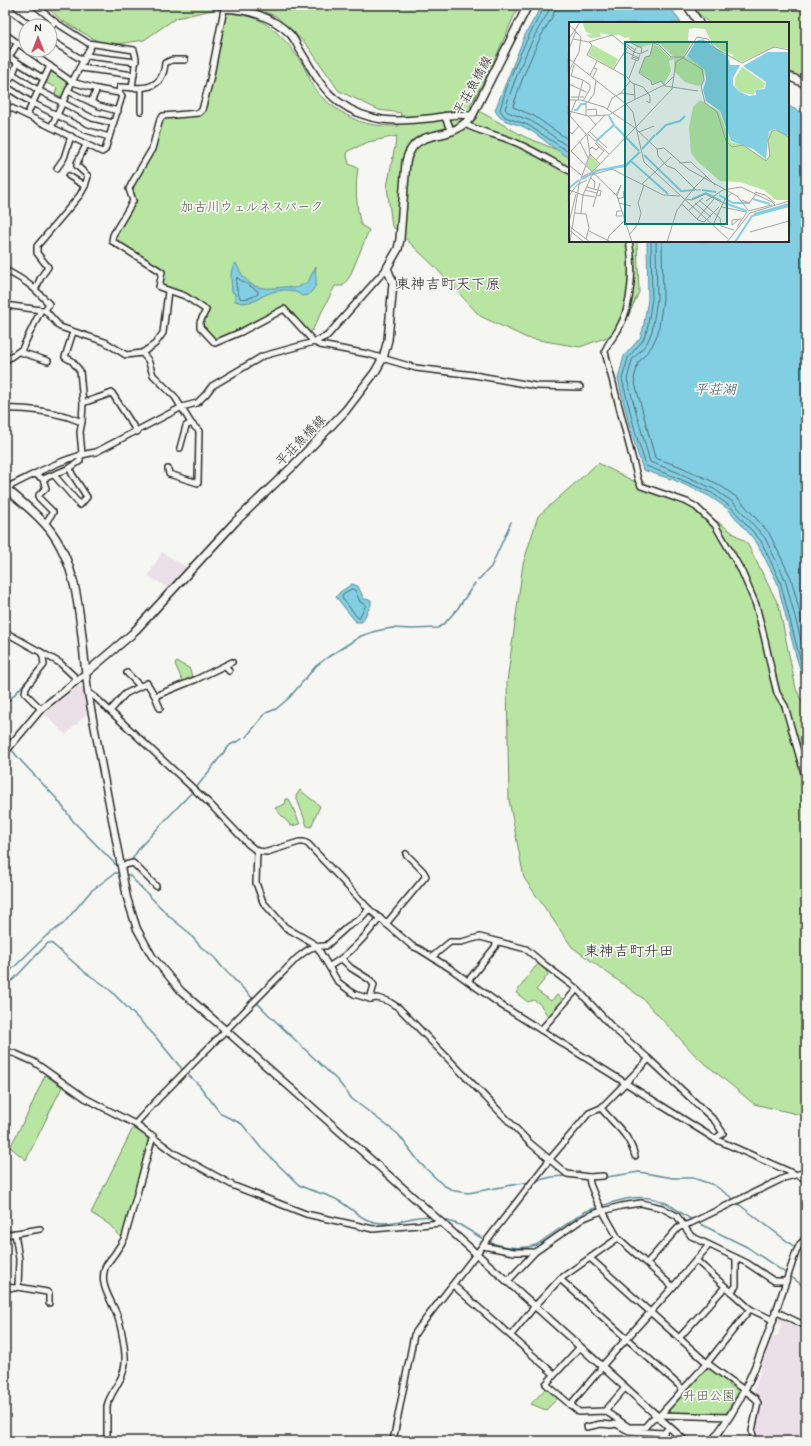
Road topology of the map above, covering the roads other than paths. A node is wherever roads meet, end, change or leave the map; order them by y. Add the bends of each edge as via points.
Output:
1 (35, 5) edge
2 (528, 5) edge
3 (686, 5) edge
4 (5, 6) edge
5 (224, 9) joint
6 (21, 18) edge
7 (50, 18) edge
8 (698, 22) edge
9 (58, 24) edge
10 (5, 34) edge
11 (17, 44) joint
12 (92, 44) junction
13 (58, 45) edge
14 (87, 56) junction
15 (9, 57) junction
16 (39, 58) edge
17 (185, 60) dead end
18 (84, 62) junction
19 (136, 62) junction
20 (17, 63) junction
21 (5, 64) edge
22 (50, 66) junction
23 (81, 68) junction
24 (13, 74) junction
25 (134, 75) junction
26 (789, 76) edge
27 (44, 78) junction
28 (72, 82) junction
29 (806, 84) edge
30 (5, 86) edge
31 (132, 88) junction
32 (141, 88) junction
33 (97, 89) junction
34 (38, 90) junction
35 (68, 91) junction
36 (119, 93) junction
37 (91, 102) junction
38 (32, 103) junction
39 (63, 103) junction
40 (5, 105) edge
41 (118, 111) junction
42 (141, 111) dead end
43 (27, 115) junction
44 (57, 116) junction
45 (445, 116) junction
46 (472, 116) junction
47 (113, 123) junction
48 (464, 124) junction
49 (51, 126) junction
50 (451, 131) junction
51 (71, 136) junction
52 (109, 137) junction
53 (86, 145) junction
54 (57, 168) dead end
55 (569, 170) edge
56 (69, 176) dead end
57 (85, 186) junction
58 (628, 242) edge
59 (387, 268) junction
60 (5, 270) edge
61 (36, 288) junction
62 (168, 290) junction
63 (5, 305) edge
64 (43, 310) junction
65 (73, 332) junction
66 (314, 342) junction
67 (20, 352) junction
68 (142, 354) junction
69 (383, 358) junction
70 (5, 361) edge
71 (48, 361) dead end
72 (580, 387) dead end
73 (83, 403) junction
74 (182, 407) junction
75 (5, 409) edge
76 (82, 421) junction
77 (191, 423) junction
78 (137, 432) junction
79 (180, 448) dead end
80 (81, 455) junction
81 (70, 468) junction
82 (168, 469) dead end
83 (35, 474) junction
84 (54, 475) junction
85 (43, 479) junction
86 (6, 488) edge
87 (45, 524) junction
88 (5, 632) edge
89 (41, 652) junction
90 (232, 662) dead end
91 (226, 666) junction
92 (229, 671) dead end
93 (86, 673) junction
94 (127, 673) dead end
95 (78, 680) junction
96 (140, 686) junction
97 (88, 693) junction
98 (155, 696) junction
99 (160, 708) dead end
100 (41, 709) junction
101 (110, 711) junction
102 (9, 748) edge
103 (806, 780) edge
104 (257, 850) junction
105 (406, 854) dead end
106 (125, 866) junction
107 (156, 886) dead end
108 (369, 909) junction
109 (380, 918) junction
110 (386, 924) junction
111 (497, 942) junction
112 (316, 945) junction
113 (432, 958) junction
114 (342, 959) junction
115 (330, 966) junction
116 (468, 981) junction
117 (577, 989) junction
118 (370, 999) junction
119 (541, 1030) junction
120 (226, 1031) junction
121 (5, 1051) edge
122 (649, 1059) junction
123 (625, 1083) junction
124 (600, 1108) junction
125 (135, 1124) junction
126 (153, 1136) junction
127 (715, 1138) junction
128 (635, 1156) dead end
129 (550, 1159) junction
130 (806, 1172) edge
131 (796, 1174) junction
132 (604, 1176) dead end
133 (589, 1177) junction
134 (806, 1179) edge
135 (603, 1210) junction
136 (441, 1222) junction
137 (684, 1225) junction
138 (40, 1229) dead end
139 (15, 1233) junction
140 (5, 1235) edge
141 (618, 1238) junction
142 (806, 1238) edge
143 (709, 1245) junction
144 (482, 1246) junction
145 (535, 1252) junction
146 (476, 1254) junction
147 (590, 1258) junction
148 (736, 1258) junction
149 (696, 1260) junction
150 (647, 1263) junction
151 (560, 1279) junction
152 (786, 1281) junction
153 (507, 1282) junction
154 (453, 1285) junction
155 (5, 1286) edge
156 (18, 1287) junction
157 (673, 1287) junction
158 (724, 1287) junction
159 (731, 1292) junction
160 (49, 1303) dead end
161 (535, 1306) junction
162 (750, 1308) junction
163 (775, 1311) junction
164 (650, 1312) junction
165 (773, 1320) junction
166 (806, 1326) edge
167 (511, 1335) junction
168 (679, 1338) junction
169 (626, 1339) junction
170 (580, 1347) junction
171 (707, 1363) junction
172 (602, 1366) junction
173 (554, 1374) junction
174 (625, 1388) junction
175 (683, 1389) junction
176 (745, 1390) junction
177 (570, 1404) junction
178 (605, 1411) junction
179 (658, 1415) junction
180 (729, 1417) junction
181 (587, 1427) dead end
182 (669, 1427) junction
183 (107, 1441) edge
184 (393, 1441) edge
185 (685, 1441) edge
186 (712, 1441) edge
187 (754, 1441) edge

1 - 7 street
2 - 46 main road, 平荘魚橋線
3 - 8 main road
4 - 6 street
5 - 45 street via 238,9 257,14 271,20 290,34 322,86 339,102 357,113 386,120
5 - 62 street via 202,110 199,113 160,118 152,149 129,190 133,201 113,235 112,241 162,272 159,287
9 - 12 street
10 - 11 street
11 - 15 street
12 - 14 street
12 - 19 street via 134,50
13 - 18 street
14 - 18 street
14 - 19 street
15 - 20 street
15 - 21 street
16 - 22 street
17 - 32 street via 165,63 164,74 158,81 153,86
18 - 23 street
19 - 25 street
20 - 24 street
20 - 27 street
22 - 27 street
22 - 28 street
23 - 25 street
23 - 28 street
24 - 30 street
24 - 34 street
25 - 31 street
26 - 29 main road
27 - 34 street
28 - 33 street
28 - 35 street
30 - 38 street
31 - 32 street
31 - 36 street via 120,87
32 - 42 street
33 - 36 street
33 - 37 street
34 - 38 street
34 - 39 street
35 - 37 street
35 - 39 street
36 - 41 street via 122,96
37 - 41 street
38 - 43 street
38 - 44 street
39 - 44 street
39 - 47 street via 92,118
40 - 43 street
41 - 47 street
43 - 49 street
44 - 49 street
44 - 52 street via 86,130
45 - 46 street
45 - 50 street
46 - 48 main road, 平荘魚橋線
47 - 52 street
48 - 50 main road, 平荘魚橋線
48 - 55 street via 523,145
49 - 51 street
50 - 59 main road, 平荘魚橋線 via 417,142 408,153 398,249
51 - 53 street
51 - 54 street via 64,158
52 - 53 street via 102,152
53 - 57 street via 77,163 88,176
56 - 57 street
57 - 61 street via 80,196 37,246 37,253 48,268
58 - 103 street via 631,252 627,309 605,352 638,480 641,486 696,507 715,525 742,572 756,605 772,677 785,706
59 - 66 street via 327,336
59 - 69 main road, 平荘魚橋線 via 393,283 388,340
60 - 61 street
61 - 64 street via 49,304
62 - 66 street via 185,296 206,310 200,327 215,343 284,309
62 - 68 street via 163,333 155,344
63 - 64 street
64 - 65 street via 60,327
64 - 67 street
65 - 68 street via 105,342 126,355
65 - 73 street via 65,357 72,360 80,371
66 - 69 street
66 - 74 street via 263,356 212,386 197,403
67 - 70 street
67 - 71 street
68 - 74 street via 148,360 153,375
69 - 72 street via 416,368 536,386
69 - 93 main road, 平荘魚橋線 via 356,399 303,456 235,522 132,634
73 - 76 street
73 - 78 street via 112,393
74 - 77 street
74 - 78 street
75 - 76 street via 34,410
76 - 80 street
77 - 79 street via 186,426
77 - 82 street via 199,431 198,483 169,474
78 - 80 street via 96,452
80 - 81 street via 80,461
80 - 83 street
81 - 84 street
81 - 84 street via 87,497 80,505
83 - 85 street
83 - 86 street
84 - 85 street
85 - 87 street via 46,488 39,498 53,512
86 - 87 main road
87 - 93 main road via 60,544 72,575
88 - 89 street
89 - 95 street via 60,663
89 - 100 street via 44,665 26,687 25,693
90 - 91 street
91 - 92 street
91 - 98 street
93 - 95 street
93 - 97 street
94 - 96 street
95 - 100 street
96 - 98 street via 147,683
96 - 101 street via 125,694
97 - 101 street
97 - 106 street
98 - 99 street
100 - 102 street
101 - 104 street
104 - 108 street via 267,852 299,842 308,844
104 - 112 street via 256,883 263,902 285,927
105 - 110 street via 426,876
106 - 107 street via 133,863
106 - 120 street via 123,877 127,898 137,929 152,956 181,991
108 - 109 street
108 - 112 street via 326,946
109 - 110 street
109 - 114 street
110 - 113 street via 412,946
111 - 113 street via 480,937 450,942
111 - 116 street
111 - 117 street via 526,949
112 - 115 street
112 - 120 street via 297,958
113 - 116 street
114 - 115 street
114 - 118 street via 374,984
115 - 118 street via 338,982 354,994
116 - 119 street via 501,1006
117 - 119 street
117 - 122 street via 612,1027
118 - 129 street via 388,1000 399,1008 530,1143
119 - 123 street
120 - 125 street
120 - 136 street
121 - 125 street via 34,1062 85,1098
122 - 123 street
122 - 127 street via 715,1121 723,1133
123 - 124 street
123 - 127 street
124 - 128 street via 626,1136
124 - 129 street via 589,1113
125 - 126 street
126 - 136 street via 174,1153 234,1186 306,1214 373,1229
126 - 183 street via 125,1237 105,1267 103,1278 117,1315 125,1356 123,1376 108,1401
127 - 131 street
129 - 133 street via 567,1174
129 - 144 street
130 - 131 street
131 - 134 street
131 - 137 street
132 - 133 street
133 - 135 street
135 - 137 street via 641,1203 662,1208 677,1216
135 - 141 street
135 - 145 street via 584,1218
136 - 146 street
137 - 143 street via 691,1236
137 - 150 street via 678,1228
138 - 139 street
139 - 140 street
139 - 156 street via 19,1259
141 - 147 street
141 - 150 street
142 - 152 street via 796,1252
143 - 148 street
143 - 149 street
144 - 145 street via 514,1252
144 - 146 street
145 - 153 street
146 - 153 street
146 - 154 street
147 - 151 street
147 - 164 street
148 - 152 street via 774,1281
148 - 159 street via 736,1286
149 - 157 street
149 - 158 street
150 - 157 street
151 - 161 street
151 - 169 street
152 - 163 street
153 - 161 street
154 - 167 street
154 - 184 street via 414,1335
155 - 156 street
156 - 160 street via 47,1292
157 - 164 street
158 - 159 street
158 - 168 street
159 - 162 street
161 - 167 street
161 - 170 street
162 - 165 street
162 - 171 street
163 - 165 street
163 - 166 street
164 - 168 street
164 - 169 street
165 - 176 street
167 - 173 street
168 - 171 street
169 - 172 street
169 - 175 street
170 - 172 street
170 - 173 street
171 - 175 street
171 - 176 street
172 - 174 street
172 - 177 street
173 - 177 street via 546,1384
174 - 178 street
174 - 179 street
175 - 179 street
176 - 180 street
176 - 187 street via 758,1403 752,1431
177 - 178 street via 579,1412
178 - 179 street via 630,1427 645,1427
179 - 180 street
179 - 182 street
180 - 186 street
181 - 182 street via 616,1424 629,1431 664,1433
182 - 185 street

